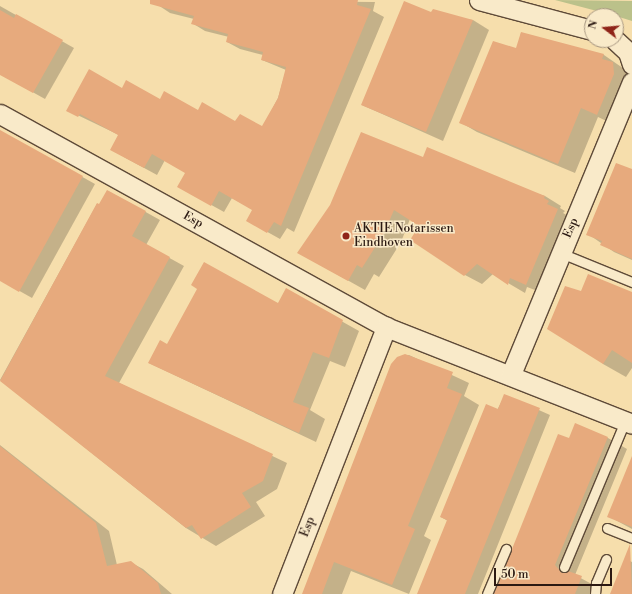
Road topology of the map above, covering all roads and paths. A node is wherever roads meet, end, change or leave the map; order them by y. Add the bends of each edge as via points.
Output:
1 (479, 0) edge
2 (584, 28) edge
3 (624, 48) edge
4 (632, 64) edge
5 (632, 82) edge
6 (0, 114) edge
7 (561, 252) junction
8 (632, 282) edge
9 (386, 327) junction
10 (511, 374) junction
11 (629, 423) edge
12 (607, 528) dead end
13 (632, 538) edge
14 (506, 549) dead end
15 (606, 559) dead end
16 (564, 567) dead end
17 (282, 594) edge
18 (487, 594) edge
19 (595, 594) edge

1 - 2 street
3 - 4 street
5 - 7 street, Esp
6 - 9 street, Esp
7 - 8 lane
7 - 10 street, Esp
9 - 10 street, Esp
9 - 17 street, Esp
10 - 11 street, Esp
11 - 16 lane
12 - 13 lane
14 - 18 lane
15 - 19 lane via 596,582

